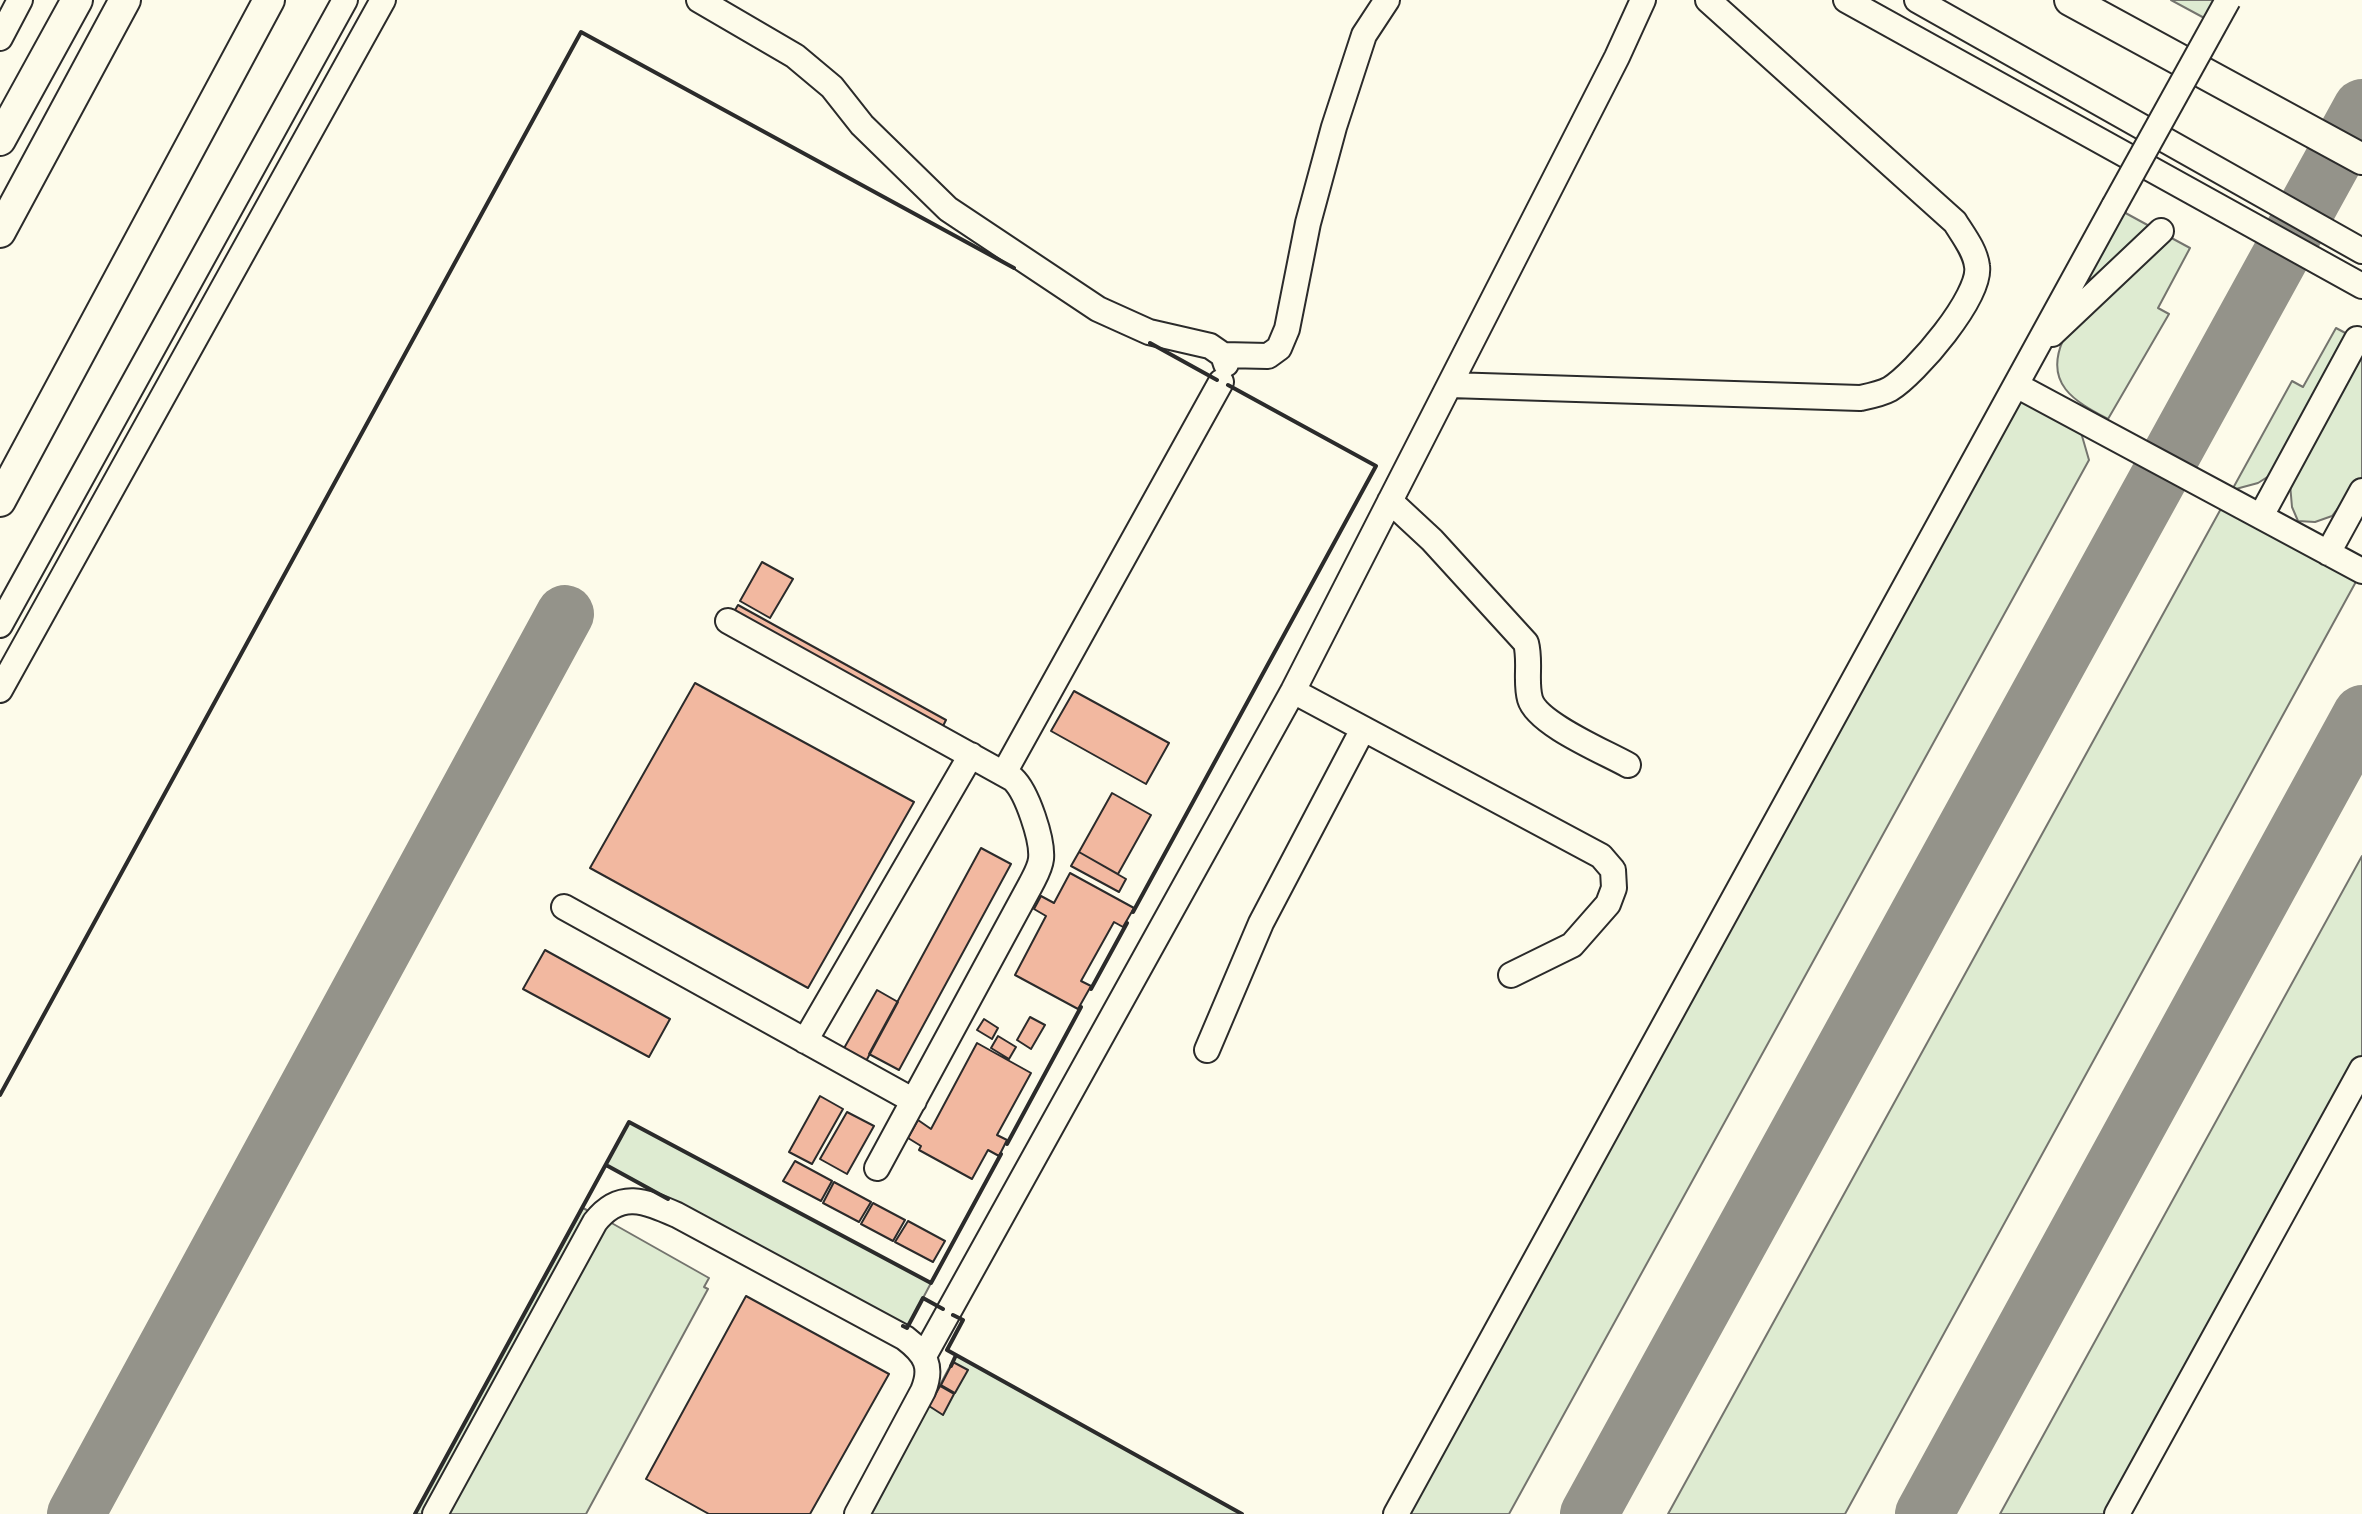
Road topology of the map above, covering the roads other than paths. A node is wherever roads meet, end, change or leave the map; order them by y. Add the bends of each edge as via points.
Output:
1 (20, 0) edge
2 (77, 0) edge
3 (125, 0) edge
4 (269, 0) edge
5 (345, 0) edge
6 (383, 0) edge
7 (699, 0) edge
8 (1387, 0) edge
9 (1708, 0) edge
10 (1846, 0) edge
11 (1917, 0) edge
12 (2070, 0) edge
13 (2228, 0) edge
14 (1645, 4) edge
15 (0, 38) edge
16 (0, 140) edge
17 (2362, 159) edge
18 (2161, 231) dead end
19 (0, 232) edge
20 (2362, 251) edge
21 (2362, 286) edge
22 (2357, 339) dead end
23 (2035, 349) junction
24 (1223, 367) junction
25 (1450, 385) junction
26 (2016, 385) junction
27 (2362, 491) edge
28 (0, 501) edge
29 (1390, 501) junction
30 (2261, 516) junction
31 (2328, 553) junction
32 (2362, 571) edge
33 (728, 621) dead end
34 (0, 625) edge
35 (0, 690) edge
36 (1293, 691) junction
37 (1363, 729) junction
38 (971, 755) junction
39 (1628, 765) dead end
40 (1004, 773) junction
41 (564, 907) dead end
42 (1511, 975) dead end
43 (805, 1041) junction
44 (1207, 1050) dead end
45 (2362, 1069) edge
46 (914, 1101) junction
47 (877, 1168) dead end
48 (924, 1356) junction
49 (435, 1514) edge
50 (857, 1514) edge
51 (1396, 1514) edge
52 (2117, 1514) edge

1 - 15 street
2 - 16 main road
3 - 19 main road
4 - 28 main road
5 - 34 street
6 - 35 street
7 - 24 street via 795,56 832,87 862,125 948,209 1025,263 1098,309 1149,332 1210,346
8 - 24 street via 1364,35 1334,127 1279,348 1268,356
9 - 25 street via 1955,222 1978,267 1963,308 1908,376 1887,391 1860,398
10 - 21 street
11 - 20 street
12 - 17 main road
13 - 23 street, bridge
14 - 25 street
18 - 23 street
22 - 30 street
23 - 26 street
24 - 40 street
25 - 29 street
26 - 30 street
26 - 51 street
27 - 31 street
29 - 36 street
29 - 39 street via 1526,643 1532,707 1546,721
30 - 31 street
31 - 32 street
33 - 38 street
36 - 37 street
36 - 48 street
37 - 42 street via 1601,856 1613,870 1608,904 1572,945
37 - 44 street via 1261,923
38 - 40 street
38 - 43 street
40 - 46 street via 1025,796 1040,843 1038,870
41 - 43 street
43 - 46 street
45 - 52 street
46 - 47 street
48 - 49 street via 905,1338 677,1215 624,1201 595,1222
48 - 50 street via 929,1366 923,1391

